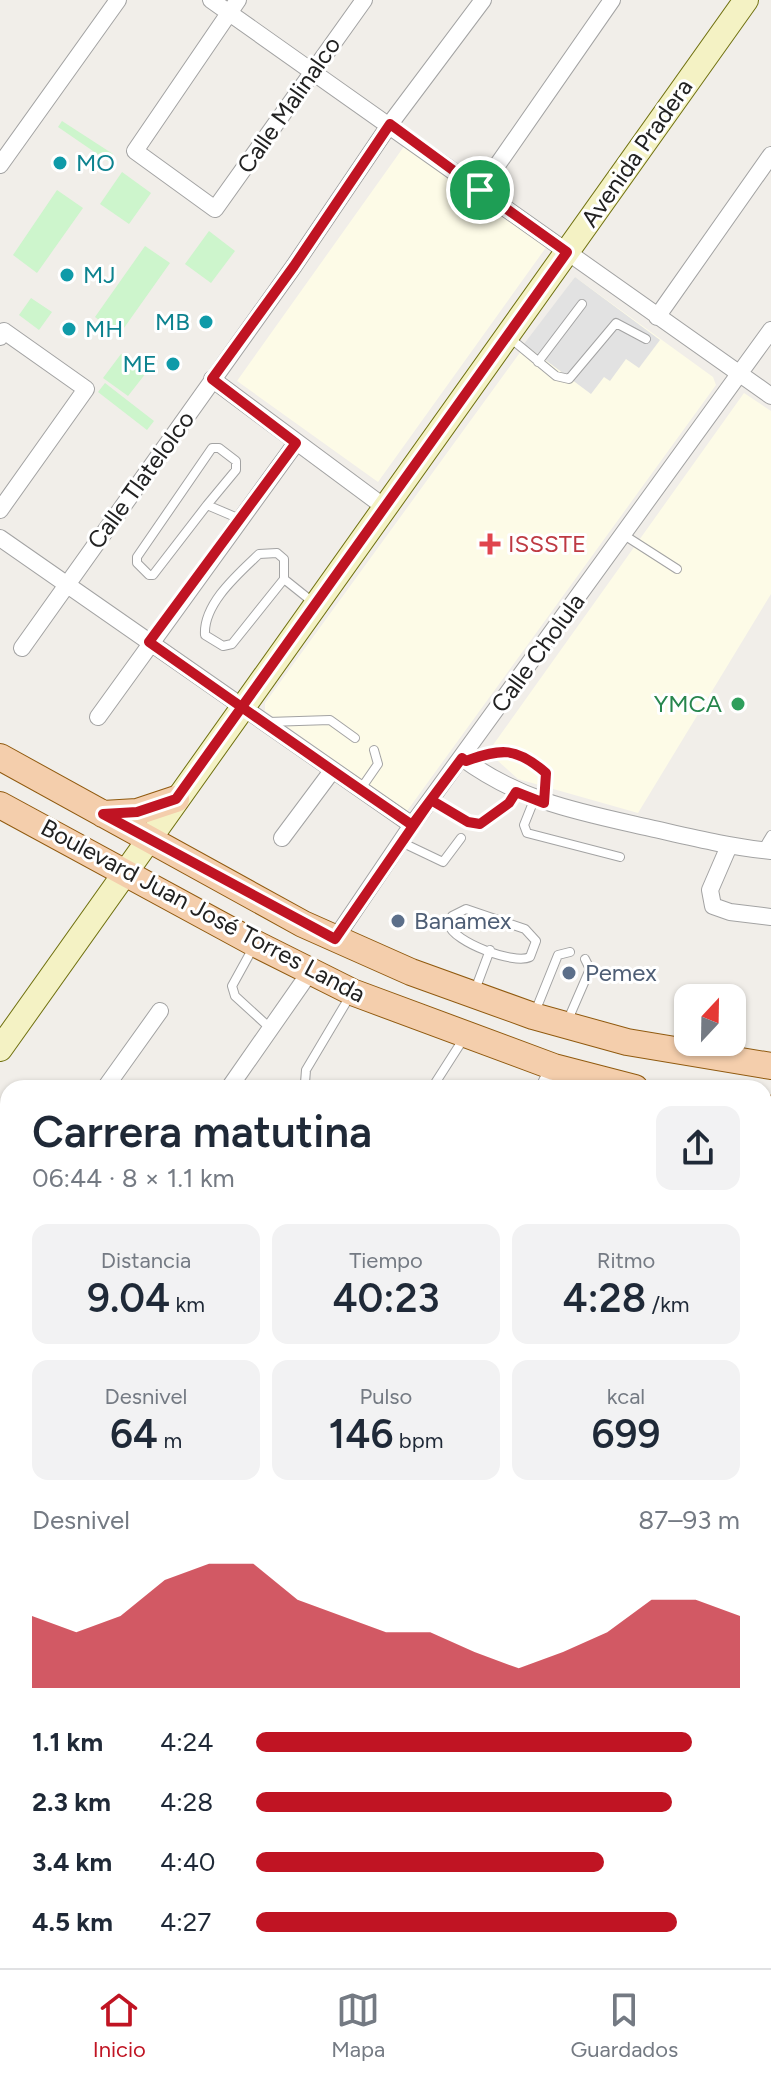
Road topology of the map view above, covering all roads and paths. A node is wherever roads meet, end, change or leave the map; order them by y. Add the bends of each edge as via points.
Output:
1 (118, 0) edge
2 (211, 0) edge
3 (364, 0) edge
4 (483, 0) edge
5 (612, 0) edge
6 (746, 0) edge
7 (234, 7) edge
8 (313, 72) junction
9 (390, 124) junction
10 (771, 155) edge
11 (0, 165) edge
12 (480, 190) junction
13 (567, 252) junction
14 (582, 304) dead end
15 (657, 317) junction
16 (771, 330) edge
17 (2, 334) edge
18 (506, 335) junction
19 (646, 339) dead end
20 (538, 362) junction
21 (740, 375) junction
22 (212, 379) junction
23 (771, 396) edge
24 (296, 443) junction
25 (207, 505) junction
26 (383, 506) junction
27 (0, 510) edge
28 (240, 519) junction
29 (624, 535) junction
30 (0, 538) edge
31 (677, 569) dead end
32 (284, 579) junction
33 (65, 585) junction
34 (314, 603) junction
35 (149, 642) junction
36 (22, 648) dead end
37 (241, 707) junction
38 (98, 717) dead end
39 (263, 722) junction
40 (355, 738) dead end
41 (374, 750) dead end
42 (0, 757) edge
43 (464, 759) junction
44 (332, 771) junction
45 (360, 790) junction
46 (516, 792) junction
47 (176, 799) junction
48 (431, 800) junction
49 (539, 801) junction
50 (0, 805) edge
51 (103, 814) junction
52 (412, 825) junction
53 (771, 835) edge
54 (282, 838) dead end
55 (461, 838) dead end
56 (150, 839) junction
57 (401, 842) junction
58 (729, 846) junction
59 (766, 851) edge
60 (620, 857) dead end
61 (128, 873) junction
62 (771, 917) edge
63 (335, 939) junction
64 (256, 944) junction
65 (490, 950) junction
66 (570, 952) dead end
67 (585, 959) dead end
68 (310, 972) junction
69 (352, 992) junction
70 (473, 995) junction
71 (160, 1011) dead end
72 (533, 1016) junction
73 (565, 1026) junction
74 (271, 1028) junction
75 (465, 1036) junction
76 (0, 1049) edge
77 (771, 1066) edge
78 (549, 1077) edge
79 (111, 1080) edge
80 (235, 1080) edge
81 (305, 1080) edge
82 (437, 1080) edge
83 (572, 1080) edge

1 - 11 street
2 - 7 street
3 - 8 street, Calle Malinalco
4 - 9 street, Calle Tlatelolco
5 - 12 street
6 - 13 street, Avenida Pradera
7 - 8 street
7 - 8 street, Calle Malinalco via 135,151 215,209
8 - 9 street
9 - 12 street
9 - 22 street, Calle Tlatelolco
10 - 15 street
12 - 13 street
13 - 15 street
13 - 18 street, Avenida Pradera
14 - 20 lane
15 - 21 street
16 - 21 street, Calle Cholula
17 - 27 street via 86,389
18 - 20 lane
18 - 26 street, Avenida Pradera
19 - 20 lane via 616,323 569,379
21 - 23 street
21 - 29 street, Calle Cholula
22 - 24 street
22 - 33 street, Calle Tlatelolco
24 - 26 street
24 - 28 street
25 - 25 lane via 236,470 236,461 219,448 212,448 137,563 153,575
25 - 28 lane
26 - 34 street, Avenida Pradera
28 - 35 street
29 - 31 lane
29 - 43 street, Calle Cholula
30 - 33 street
32 - 32 lane via 232,644 223,646 205,635 216,602 259,554 277,553 284,559
32 - 34 lane
33 - 35 street
33 - 36 street, Calle Tlatelolco
34 - 37 street, Avenida Pradera
35 - 37 street
35 - 38 street
37 - 39 street
37 - 47 street, Avenida Pradera
39 - 40 lane via 330,720
39 - 44 street
41 - 45 lane via 378,764
42 - 51 main road, Boulevard Juan José Torres Landa
43 - 46 street
43 - 48 street, Calle Cholula
43 - 49 lane via 508,749 546,773
44 - 45 street
44 - 54 street
45 - 52 street
46 - 48 lane via 480,824
46 - 49 street
47 - 51 main road via 137,812
47 - 56 street, Avenida Pradera
48 - 52 street, Calle Cholula
49 - 58 street
49 - 60 lane via 524,825 527,833
50 - 61 main road, Boulevard Juan José Torres Landa
51 - 56 main road, Boulevard Juan José Torres Landa
52 - 57 street, Calle Cholula
53 - 59 lane
55 - 57 lane via 443,862
56 - 61 street, Avenida Pradera
56 - 63 main road, Boulevard Juan José Torres Landa
57 - 63 street, Calle Cholula
58 - 59 street
58 - 62 street via 710,890 713,906
61 - 64 main road, Boulevard Juan José Torres Landa
61 - 76 street, Avenida Pradera
63 - 70 main road, Boulevard Juan José Torres Landa
64 - 68 main road, Boulevard Juan José Torres Landa
64 - 74 lane via 232,986 235,996
65 - 65 lane via 524,960 536,941 525,929 478,912 466,909 452,916 449,925 457,939
65 - 70 lane
66 - 72 lane via 554,961
67 - 73 lane via 590,969
68 - 69 main road, Boulevard Juan José Torres Landa
68 - 74 street
69 - 75 main road, Boulevard Juan José Torres Landa
69 - 81 lane via 312,1057
70 - 72 main road, Boulevard Juan José Torres Landa
71 - 79 street
72 - 73 main road, Boulevard Juan José Torres Landa
73 - 77 main road, Boulevard Juan José Torres Landa via 689,1055
74 - 80 street
75 - 78 main road, Boulevard Juan José Torres Landa
75 - 82 lane
78 - 83 main road, Boulevard Juan José Torres Landa

